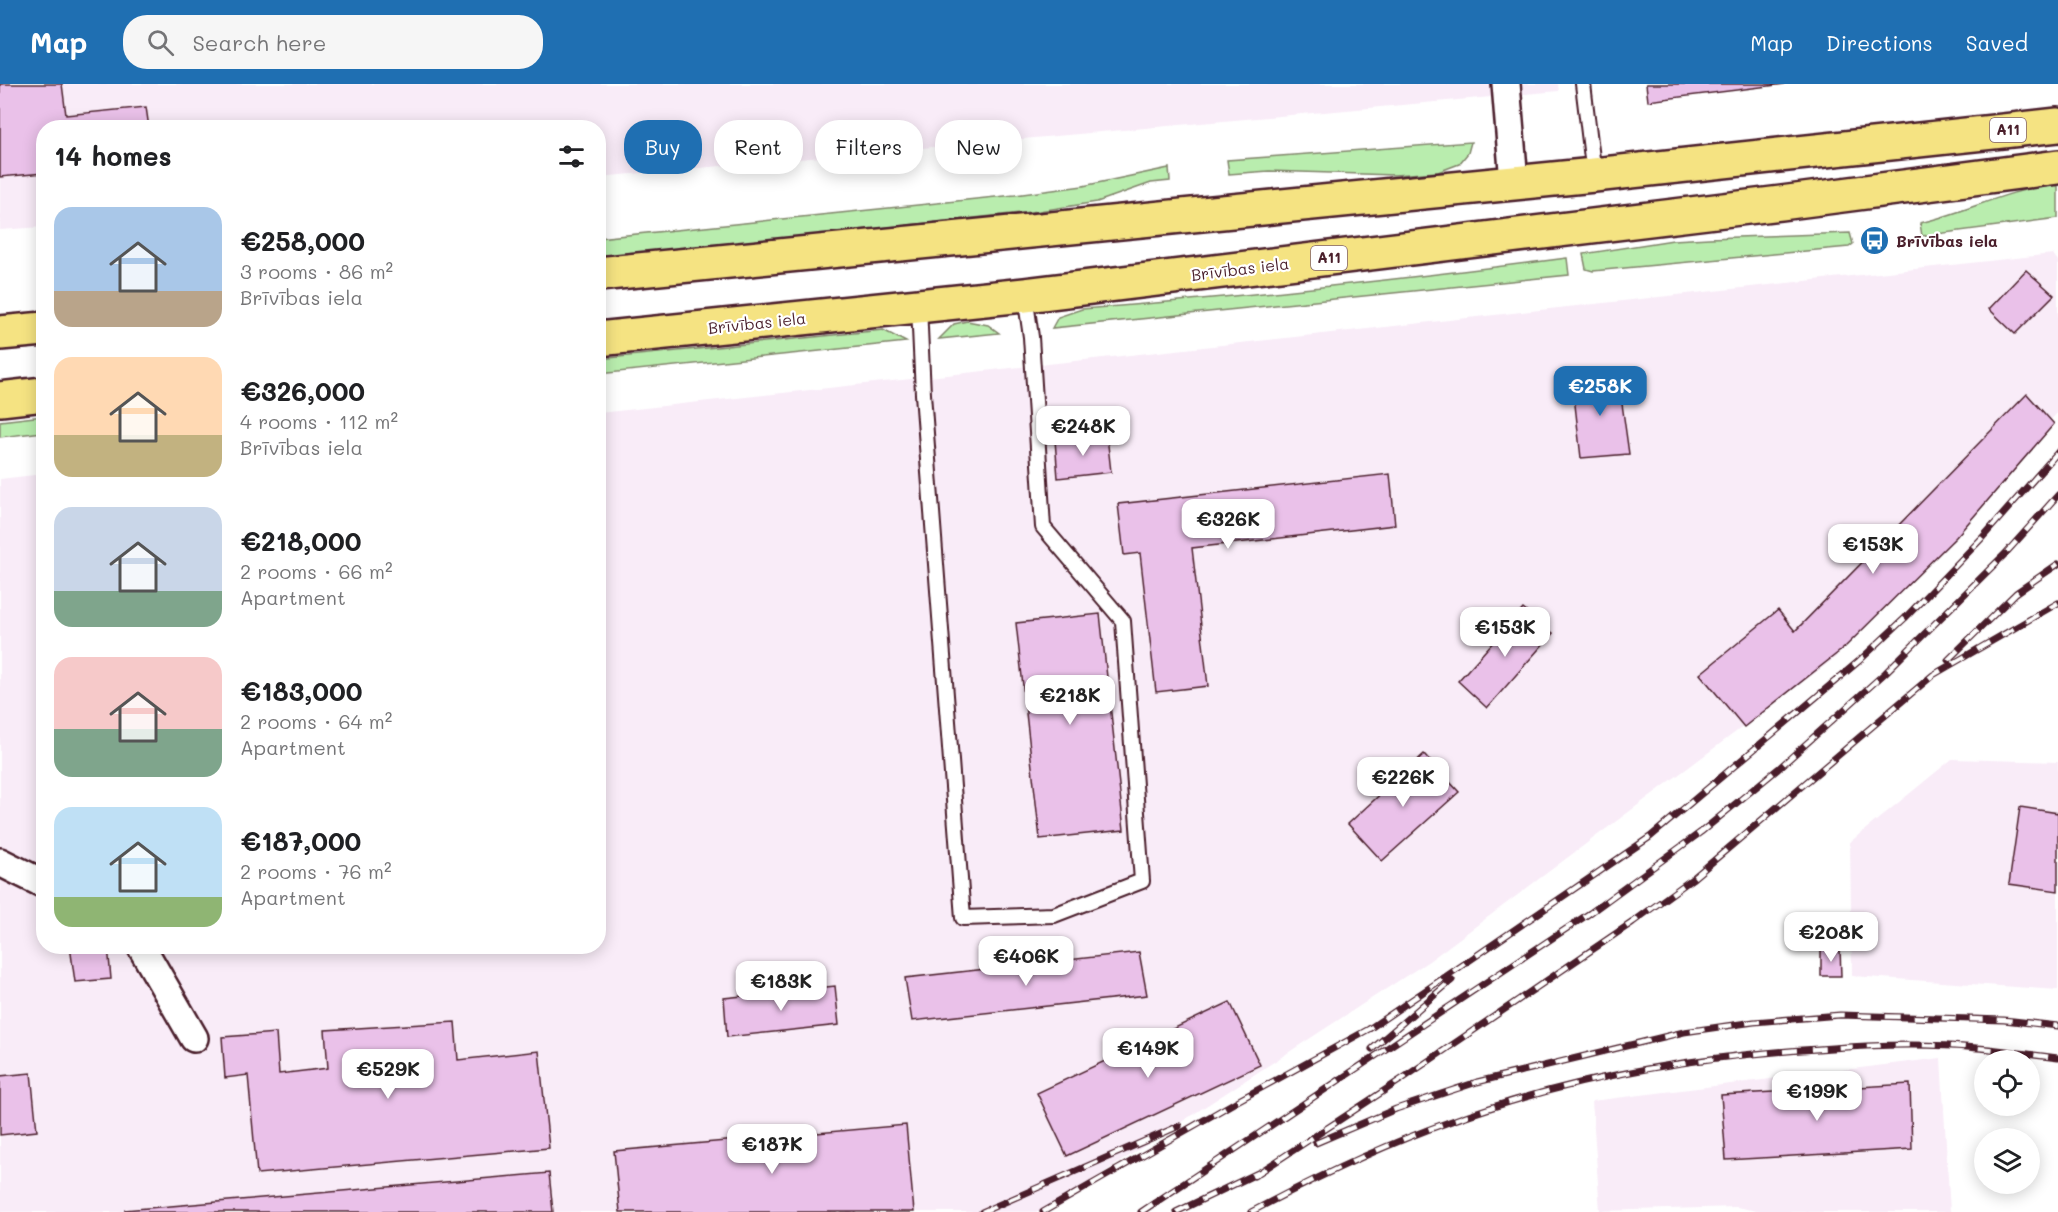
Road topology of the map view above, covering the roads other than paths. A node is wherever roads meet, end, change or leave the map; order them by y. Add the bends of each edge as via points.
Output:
1 (1506, 84) edge
2 (1583, 84) edge
3 (2058, 125) edge
4 (2058, 167) edge
5 (1594, 175) junction
6 (1514, 182) junction
7 (606, 273) edge
8 (1025, 295) junction
9 (919, 306) junction
10 (36, 330) edge
11 (0, 333) edge
12 (606, 338) edge
13 (36, 395) edge
14 (0, 399) edge
15 (0, 862) edge
16 (36, 880) edge
17 (146, 954) edge
18 (194, 1038) dead end

1 - 6 street
2 - 5 lane
3 - 5 highway, A11
4 - 8 highway, Brīvības iela / A11
5 - 6 highway, A11
6 - 7 highway, A11
8 - 9 highway, Brīvības iela / A11
8 - 9 lane via 1043,527 1123,621 1142,881 1054,915 963,918
9 - 12 highway, Brīvības iela / A11
10 - 11 highway
13 - 14 highway
15 - 16 street
17 - 18 street

